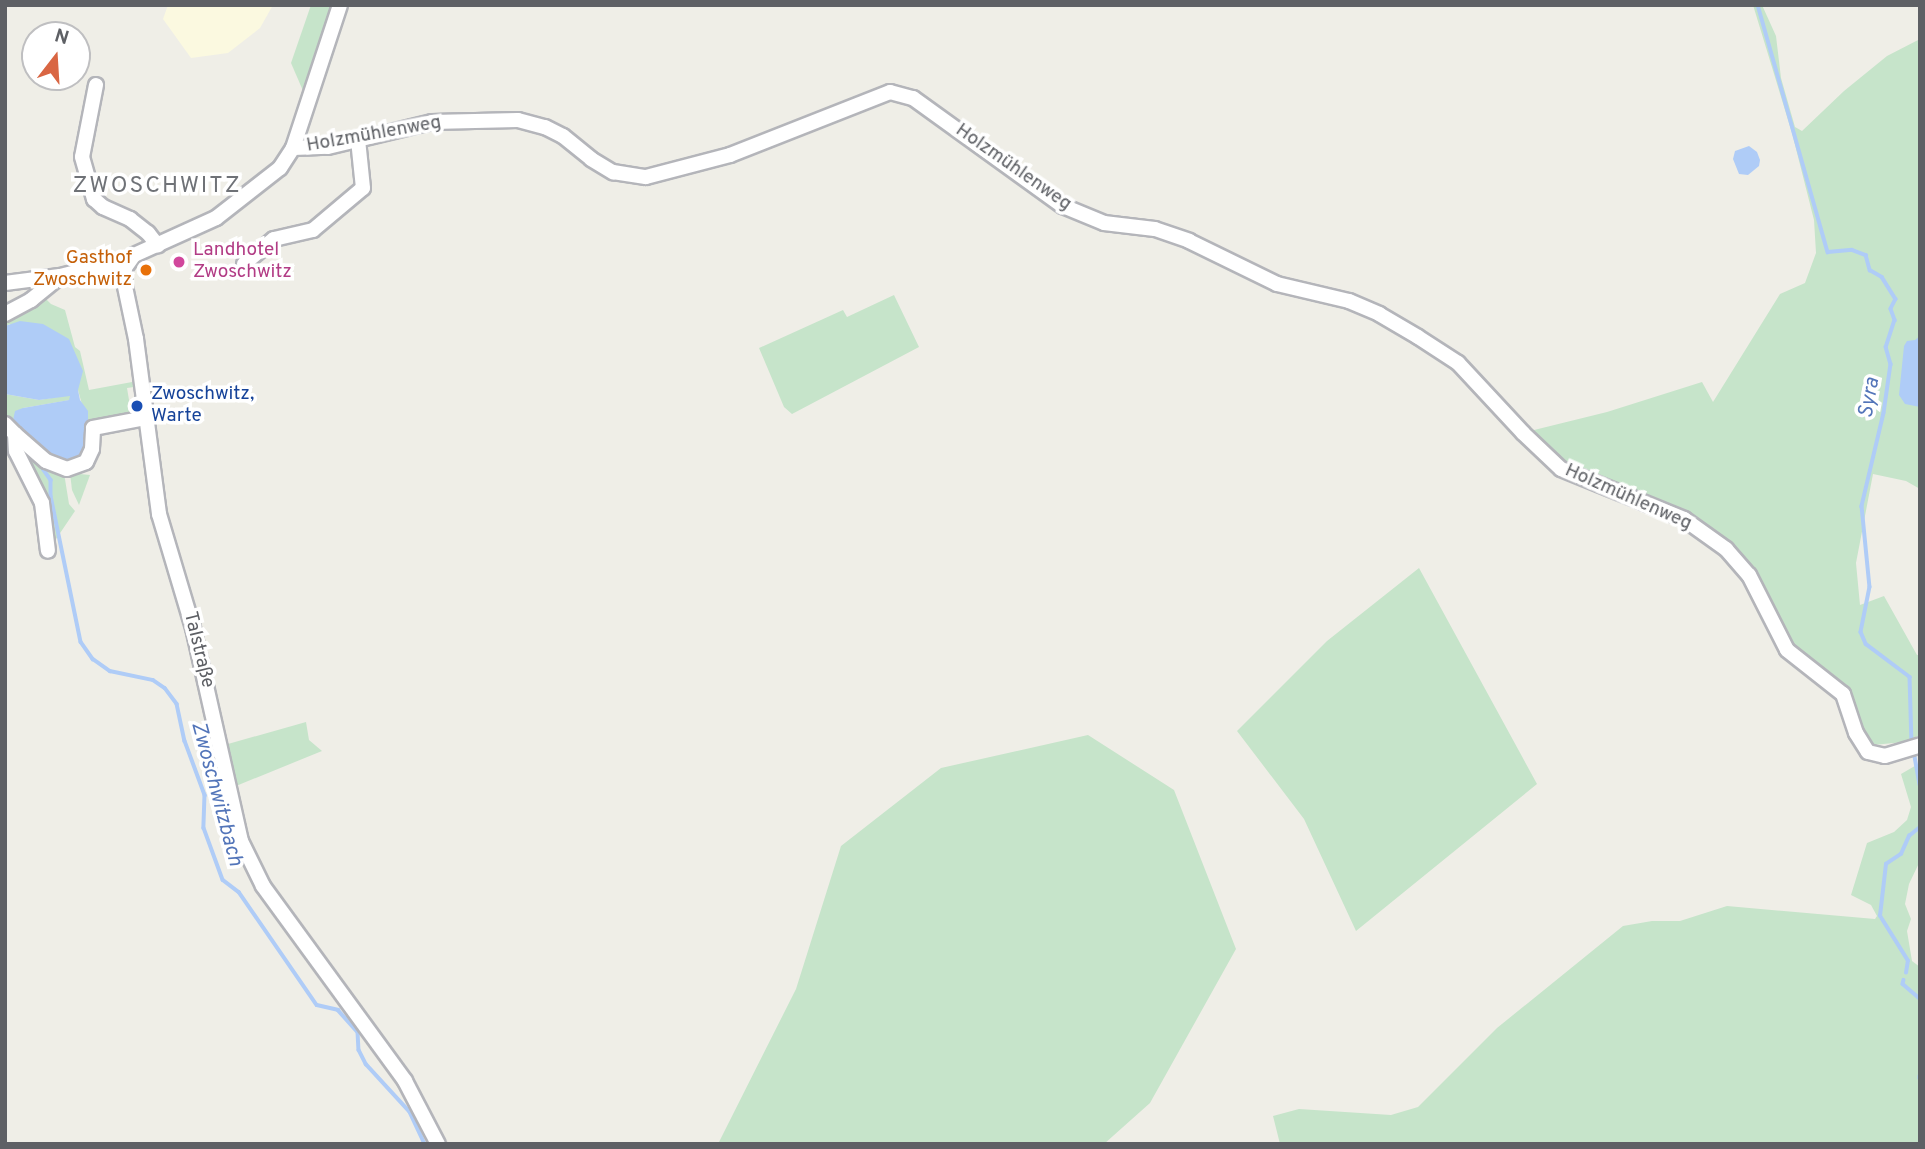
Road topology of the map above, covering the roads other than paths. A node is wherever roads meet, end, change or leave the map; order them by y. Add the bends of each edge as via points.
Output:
1 (340, 5) edge
2 (96, 85) dead end
3 (358, 140) junction
4 (293, 148) junction
5 (158, 246) junction
6 (244, 264) dead end
7 (125, 268) junction
8 (60, 276) junction
9 (5, 283) edge
10 (5, 314) edge
11 (146, 418) junction
12 (10, 429) edge
13 (48, 551) dead end
14 (1920, 745) edge
15 (438, 1144) edge

1 - 4 street
2 - 5 street via 82,158 94,199 130,219
3 - 4 street, Holzmühlenweg
3 - 6 street via 363,188 313,230 274,239
3 - 14 street, Holzmühlenweg via 432,122 518,120 563,136 613,172 646,177 730,155 890,92 913,98 1063,206 1104,223 1155,229 1189,241 1277,284 1349,300 1418,337 1458,363 1561,469 1684,519 1726,549 1749,575 1787,650 1843,694 1861,744 1873,755
4 - 5 street via 280,168 237,203
5 - 7 street via 134,255
7 - 8 street via 100,267
7 - 11 street, Talstraße
8 - 9 street
8 - 10 street
11 - 12 street via 93,428 86,462 67,469 46,461
11 - 15 street, Talstraße via 159,513 193,628 241,841 263,886 405,1081
12 - 13 street via 42,503

